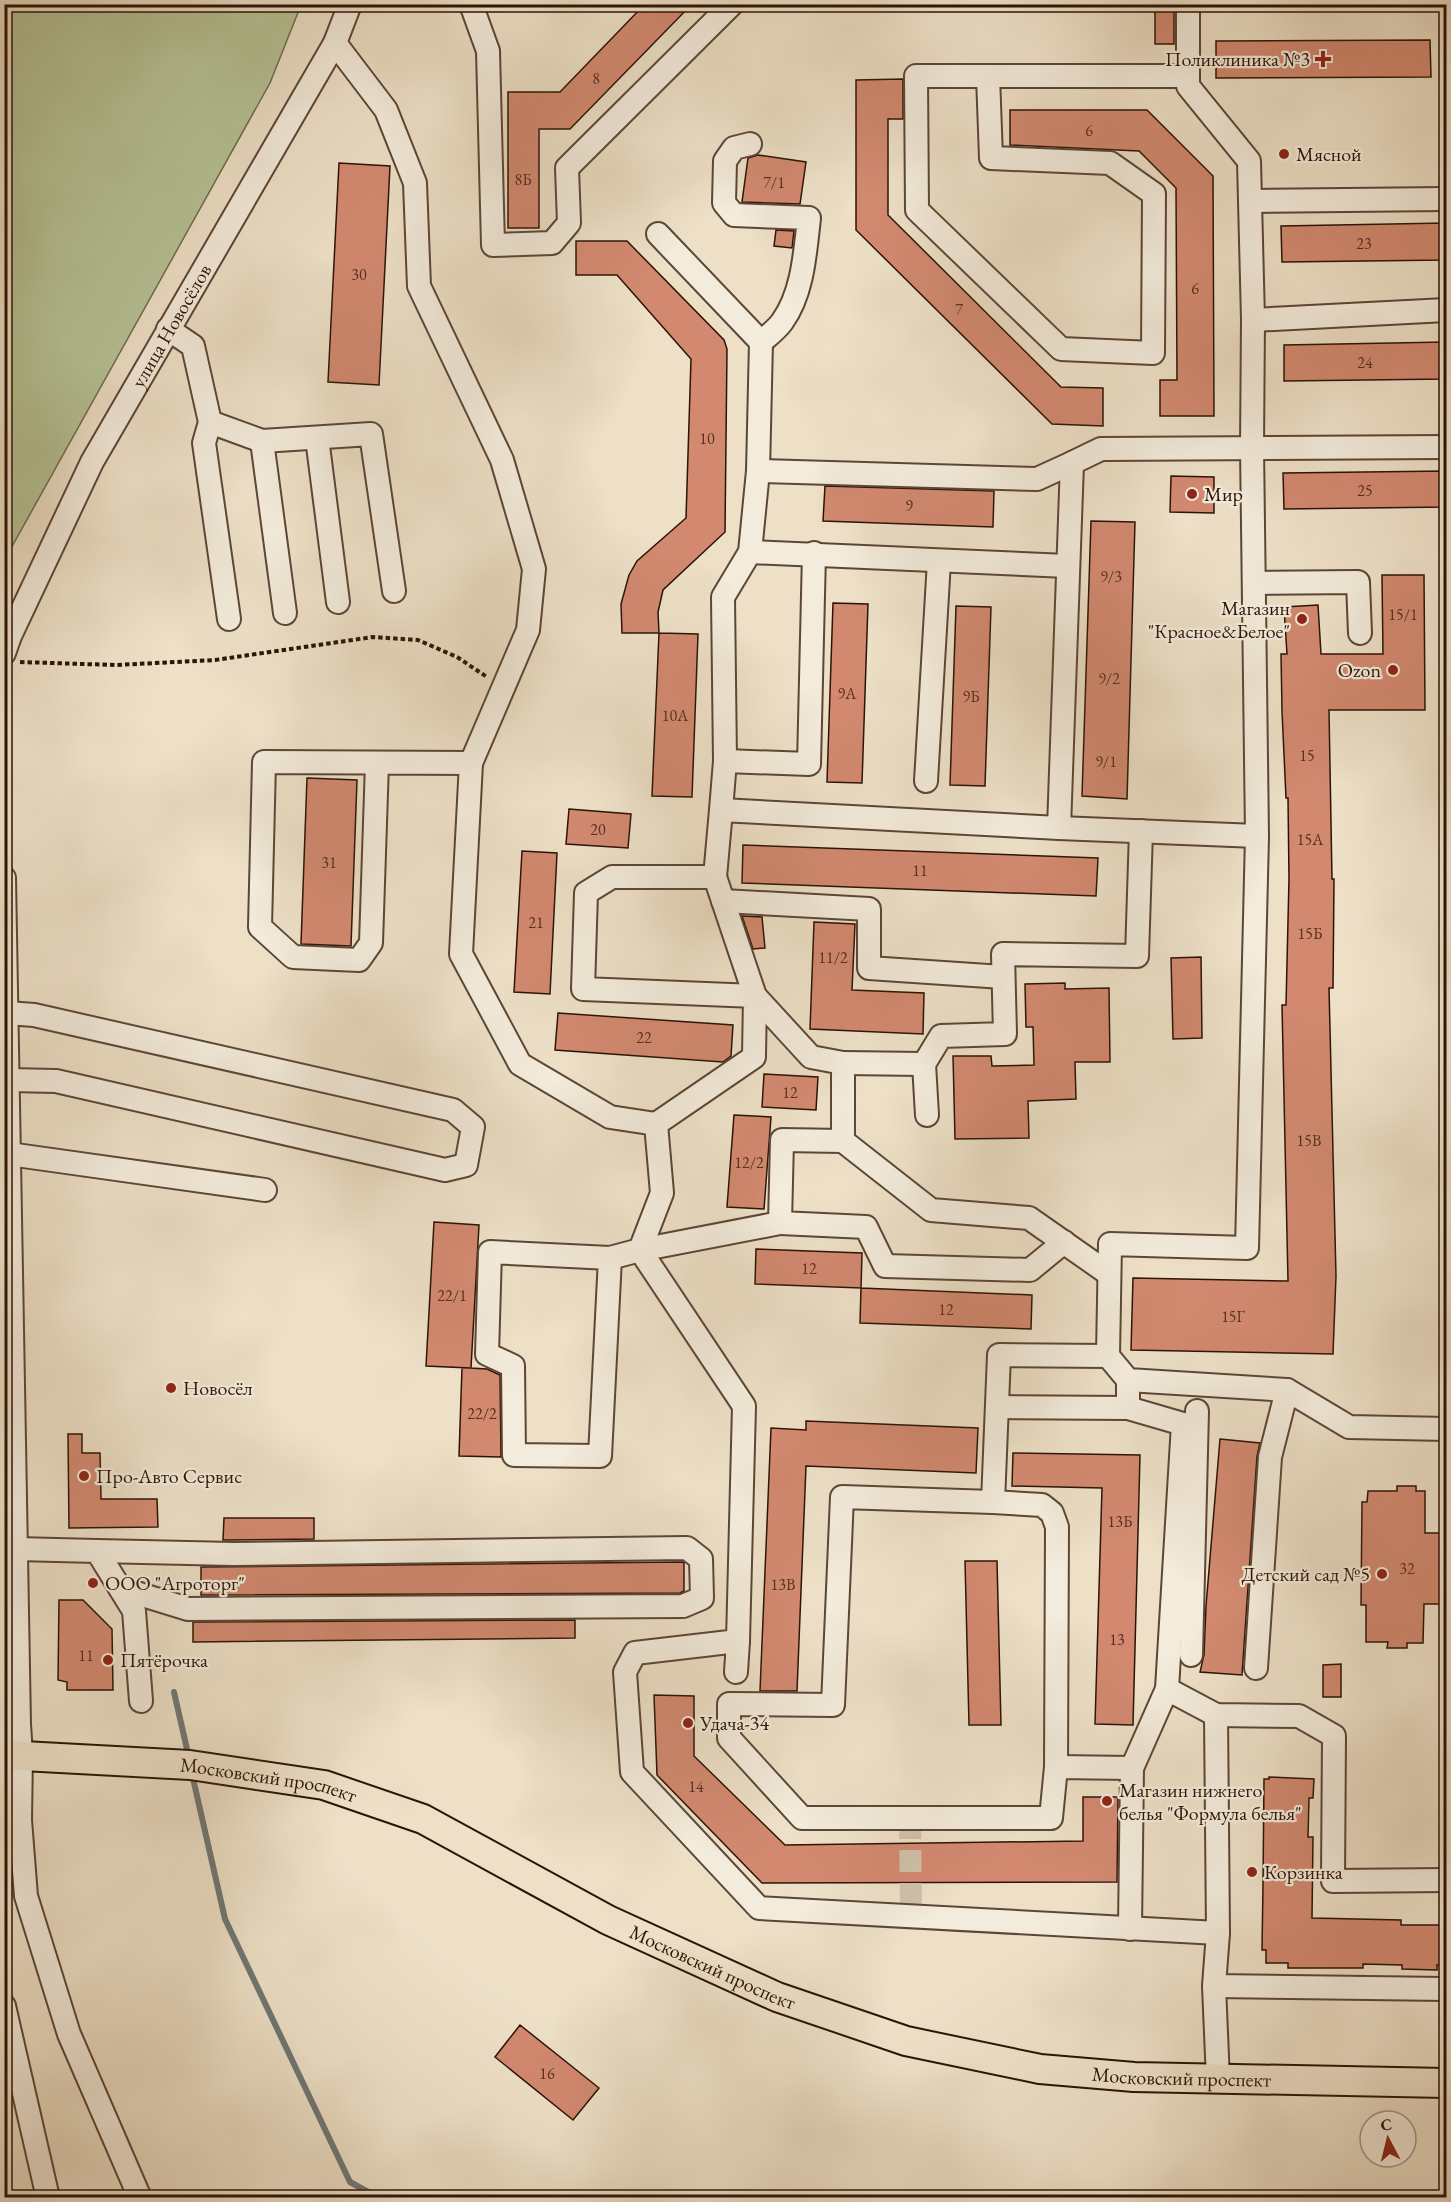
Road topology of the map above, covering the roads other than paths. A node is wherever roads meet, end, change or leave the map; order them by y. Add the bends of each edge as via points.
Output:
1 (350, 4) edge
2 (471, 4) edge
3 (732, 4) edge
4 (1188, 4) edge
5 (335, 43) junction
6 (988, 76) junction
7 (1188, 76) junction
8 (750, 144) dead end
9 (1446, 199) edge
10 (1250, 201) junction
11 (658, 234) dead end
12 (1446, 310) edge
13 (1253, 320) junction
14 (168, 329) junction
15 (761, 342) junction
16 (210, 422) junction
17 (317, 438) junction
18 (262, 441) junction
19 (1252, 447) junction
20 (1446, 447) edge
21 (1072, 463) junction
22 (758, 471) junction
23 (750, 552) junction
24 (814, 553) junction
25 (939, 561) junction
26 (1067, 566) junction
27 (1254, 583) junction
28 (394, 591) dead end
29 (338, 602) dead end
30 (285, 612) dead end
31 (229, 619) dead end
32 (1360, 633) dead end
33 (10, 658) edge
34 (725, 761) junction
35 (377, 763) junction
36 (471, 763) junction
37 (926, 781) dead end
38 (721, 810) junction
39 (1059, 828) junction
40 (1141, 831) junction
41 (1257, 836) junction
42 (716, 877) junction
43 (4, 878) edge
44 (723, 901) junction
45 (1003, 977) junction
46 (755, 996) junction
47 (7, 1014) junction
48 (843, 1063) junction
49 (924, 1064) junction
50 (8, 1080) junction
51 (927, 1115) dead end
52 (656, 1124) junction
53 (843, 1140) junction
54 (9, 1154) junction
55 (265, 1190) dead end
56 (780, 1223) junction
57 (7, 1237) edge
58 (1064, 1242) junction
59 (640, 1250) junction
60 (610, 1258) junction
61 (1109, 1274) junction
62 (1108, 1356) junction
63 (1128, 1380) junction
64 (1224, 1386) junction
65 (1287, 1390) junction
66 (998, 1407) junction
67 (1128, 1408) junction
68 (1190, 1417) junction
69 (1446, 1429) edge
70 (993, 1502) junction
71 (16, 1549) junction
72 (97, 1551) junction
73 (120, 1588) junction
74 (738, 1641) junction
75 (1191, 1655) dead end
76 (1256, 1668) dead end
77 (736, 1672) dead end
78 (1167, 1689) junction
79 (141, 1701) dead end
80 (1216, 1715) junction
81 (13, 1755) edge
82 (1056, 1767) junction
83 (1132, 1768) junction
84 (1446, 1880) edge
85 (1130, 1929) junction
86 (1218, 1933) junction
87 (1214, 1986) junction
88 (1446, 1989) edge
89 (4, 2006) edge
90 (1218, 2080) junction
91 (1446, 2084) edge
92 (48, 2198) edge
93 (140, 2198) edge

1 - 5 street, улица Новосёлов
2 - 3 street via 488,51 493,245 552,243 569,224 567,168
4 - 7 street
5 - 14 street, улица Новосёлов
5 - 36 street via 386,110 415,183 419,286 502,460 534,569 528,630
6 - 6 street via 915,76 917,210 1060,348 1153,353 1154,194 1110,163 991,158
6 - 7 street
7 - 10 street via 1188,86 1250,161
8 - 15 street via 734,148 725,161 724,203 734,215 809,218 804,261 792,305 781,324
9 - 10 street
10 - 13 street
11 - 15 street
12 - 13 street
13 - 19 street
14 - 16 street via 194,346
14 - 33 street, улица Новосёлов via 92,462 10,636
15 - 22 street
16 - 18 street
16 - 31 street via 204,443
17 - 18 street
17 - 28 street via 371,434
17 - 29 street
18 - 30 street
19 - 20 street
19 - 21 street via 1101,449
19 - 27 street
21 - 22 street via 1037,478
21 - 26 street
22 - 23 street
23 - 24 street
23 - 34 street via 723,597
24 - 25 street
24 - 34 street via 808,765
25 - 26 street
25 - 37 street
26 - 39 street
27 - 32 street via 1358,582
27 - 41 street
34 - 38 street
35 - 35 street via 264,762 260,927 293,957 359,960 371,943
35 - 36 street
36 - 52 street via 461,954 520,1064 610,1118
38 - 39 street
38 - 42 street
39 - 40 street
40 - 41 street
40 - 45 street via 1137,956 1003,954
41 - 61 street via 1247,1248 1110,1244
42 - 44 street
42 - 46 street via 612,877 586,893 583,989
43 - 47 street
44 - 45 street via 869,909 869,968
44 - 46 street
45 - 49 street via 1005,1034 941,1036
46 - 48 street via 811,1057
46 - 52 street via 754,1057
47 - 50 street
47 - 50 street via 34,1015 453,1110 473,1127 466,1165 445,1170 56,1081
48 - 49 street
48 - 53 street
49 - 51 street
50 - 54 street
52 - 59 street via 662,1193
53 - 56 street via 782,1140
53 - 58 street via 931,1210 1029,1218
54 - 55 street
54 - 57 street
56 - 58 street via 866,1227 885,1266 1030,1270
56 - 59 street
57 - 71 street
58 - 61 street
59 - 60 street
59 - 74 street via 744,1406
60 - 60 street via 490,1252 487,1354 513,1366 514,1455 600,1456
61 - 62 street
62 - 63 street
62 - 66 street via 999,1355
63 - 64 street
63 - 67 street
64 - 65 street
64 - 68 street
65 - 69 street via 1349,1427
65 - 76 street via 1270,1457
66 - 67 street
66 - 70 street
67 - 68 street
68 - 75 street
68 - 78 street
70 - 82 street via 1042,1504 1052,1513 1057,1527
70 - 82 street via 842,1497 833,1706 729,1704 729,1738 802,1818 1051,1818
71 - 72 street
71 - 81 street via 19,1724
72 - 73 street
72 - 73 street via 233,1554 687,1548 701,1558 702,1598 683,1606 188,1609
73 - 79 street via 134,1611
74 - 77 street
74 - 85 street via 635,1653 625,1672 631,1761 632,1772 759,1908
78 - 80 street
78 - 83 street
80 - 84 street via 1299,1716 1334,1736 1333,1881
80 - 86 street
81 - 90 main road, Московский проспект via 190,1765 324,1785 423,1819 608,1920 777,1997 906,2041 1040,2069 1134,2078
81 - 93 street via 26,1896 69,2034
82 - 83 street
83 - 85 street
85 - 86 street
86 - 87 street
87 - 88 street
87 - 90 street
89 - 92 street
90 - 91 main road, Московский проспект

